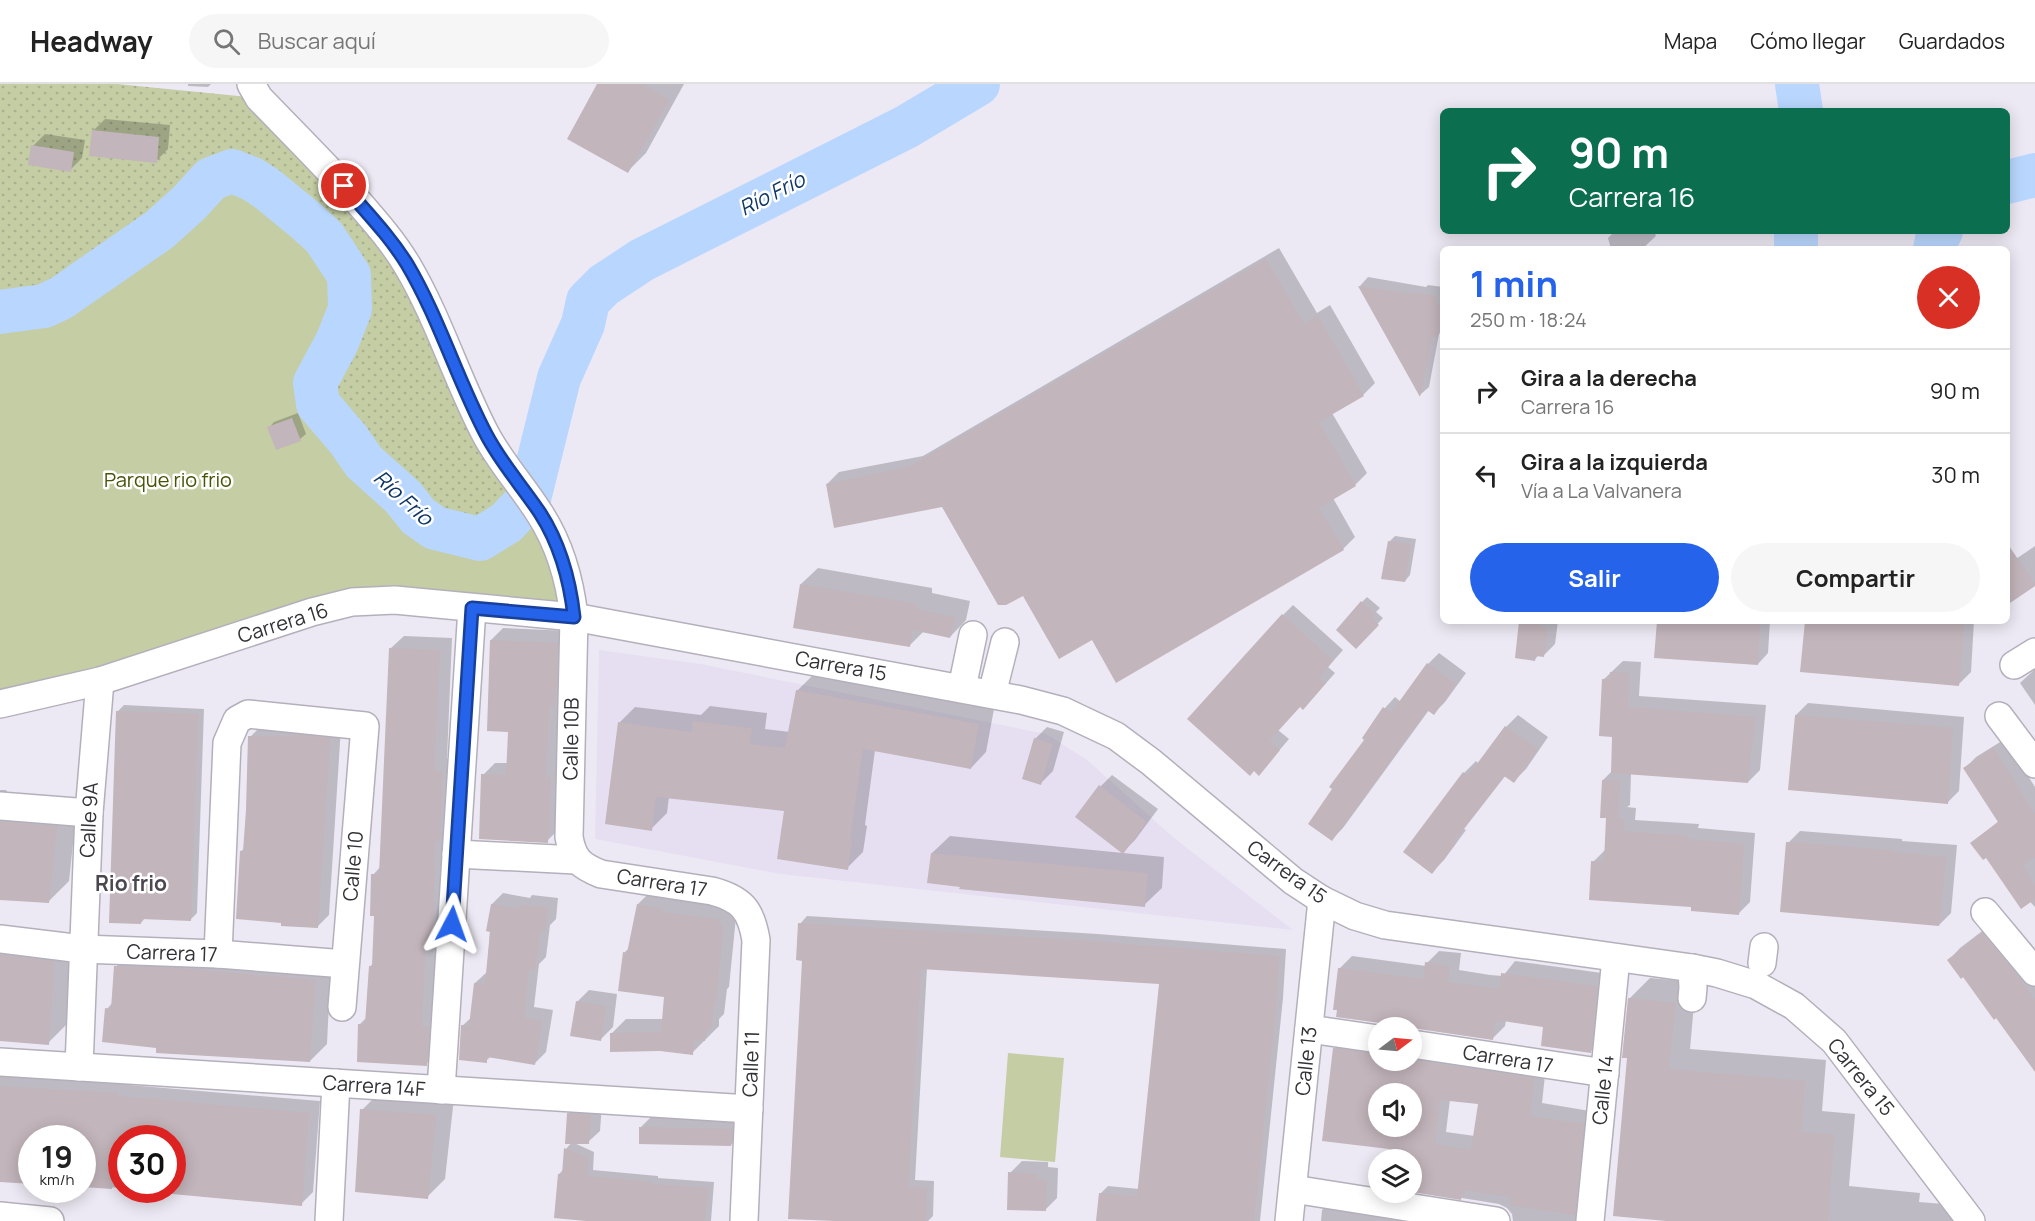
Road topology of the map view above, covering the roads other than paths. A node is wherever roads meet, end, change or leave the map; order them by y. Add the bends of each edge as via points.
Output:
1 (251, 84) edge
2 (472, 608) junction
3 (574, 617) junction
4 (973, 635) dead end
5 (1005, 642) dead end
6 (100, 681) junction
7 (962, 688) junction
8 (992, 694) junction
9 (0, 704) edge
10 (1999, 716) dead end
11 (2035, 764) edge
12 (0, 806) edge
13 (89, 813) junction
14 (456, 854) junction
15 (576, 860) junction
16 (1322, 900) junction
17 (747, 909) joint
18 (1985, 912) dead end
19 (0, 939) edge
20 (82, 949) junction
21 (219, 954) junction
22 (1616, 958) junction
23 (345, 964) junction
24 (1692, 968) junction
25 (2035, 972) edge
26 (1692, 998) dead end
27 (342, 1007) dead end
28 (1309, 1029) junction
29 (1368, 1038) edge
30 (1422, 1046) edge
31 (0, 1062) edge
32 (79, 1067) junction
33 (1605, 1073) junction
34 (336, 1083) junction
35 (441, 1090) junction
36 (749, 1109) junction
37 (1293, 1189) junction
38 (0, 1216) edge
39 (50, 1221) edge
40 (329, 1221) edge
41 (744, 1221) edge
42 (1289, 1221) edge
43 (1496, 1221) edge
44 (1590, 1221) edge
45 (1971, 1221) edge

1 - 3 street, Calle 10B via 375,220 398,251 427,301 485,433 553,538 564,565
2 - 3 street, Carrera 16
2 - 6 street, Carrera 16 via 395,600 352,602
2 - 14 street
3 - 7 street, Carrera 15
3 - 15 street, Calle 10B via 569,837
4 - 7 street
5 - 8 street
6 - 9 street, Carrera 16
6 - 13 street, Calle 9A
7 - 8 street, Carrera 15
8 - 16 street, Carrera 15 via 1063,711 1116,736 1293,881
10 - 11 street
12 - 13 street
13 - 20 street, Calle 9A
14 - 15 street
14 - 35 street
15 - 17 street, Carrera 17 via 601,874 727,895
16 - 22 street, Carrera 15 via 1385,925
16 - 28 street, Calle 13
17 - 36 street, Calle 11 via 756,940
18 - 25 street
19 - 20 street, Carrera 17
20 - 21 street, Carrera 17
20 - 32 street, Calle 9A
21 - 23 street, Carrera 17
21 - 23 street, Calle 10 via 227,743 237,720 248,714 365,726
22 - 24 street, Carrera 15
22 - 33 street, Calle 14
23 - 27 street, Calle 10
24 - 26 street
24 - 45 street, Carrera 15 via 1756,985 1794,1006 1834,1041
28 - 29 street
28 - 37 street, Calle 13
30 - 33 street, Carrera 17
31 - 32 street, Carrera 14F
32 - 34 street, Carrera 14F
33 - 44 street, Calle 14
34 - 35 street, Carrera 14F
34 - 40 street
35 - 36 street, Carrera 14F
36 - 41 street, Calle 11
37 - 42 street, Calle 13
37 - 43 street
38 - 39 street

